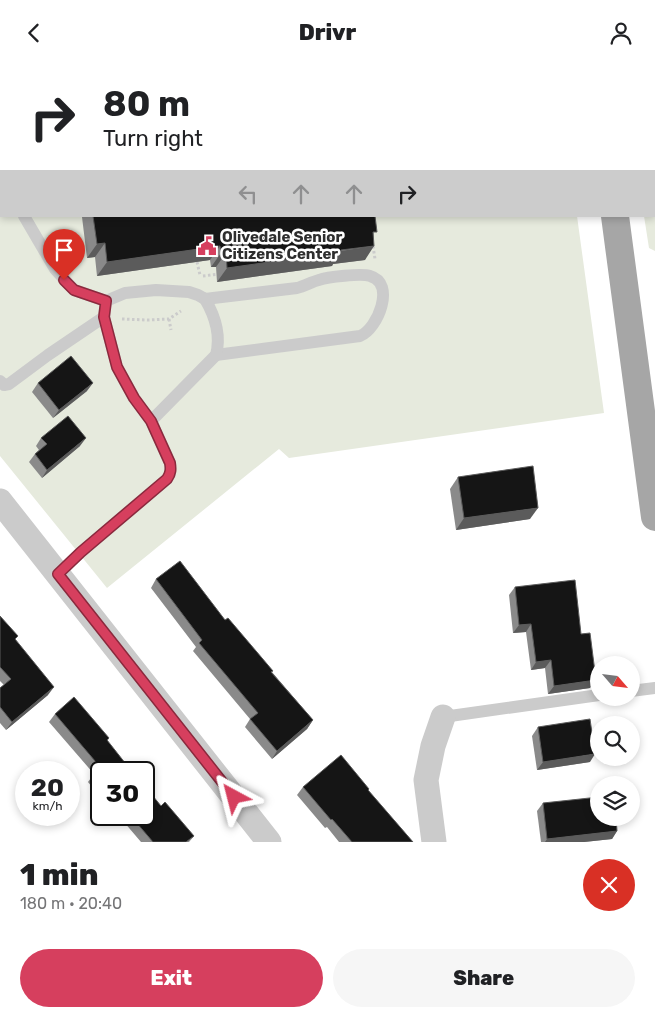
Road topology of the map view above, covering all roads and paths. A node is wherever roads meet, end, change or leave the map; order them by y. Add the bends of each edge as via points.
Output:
1 (25, 217) edge
2 (614, 217) edge
3 (372, 243) edge
4 (226, 274) edge
5 (200, 276) dead end
6 (374, 277) junction
7 (202, 297) junction
8 (106, 301) junction
9 (104, 317) junction
10 (169, 319) junction
11 (171, 330) dead end
12 (216, 355) junction
13 (0, 381) edge
14 (151, 421) junction
15 (0, 501) edge
16 (655, 517) edge
17 (58, 574) junction
18 (655, 688) edge
19 (640, 690) edge
20 (590, 696) edge
21 (442, 717) joint
22 (269, 842) edge
23 (434, 842) edge

1 - 8 lane via 55,269 74,290
2 - 16 main road
3 - 6 path
4 - 5 path
6 - 7 lane via 323,279 297,288
6 - 12 lane via 383,289 380,311 370,329 360,337
7 - 8 lane via 189,292 156,290 126,293
7 - 10 path
7 - 12 lane via 218,333
8 - 9 lane
9 - 10 path
9 - 13 lane via 9,384 4,385
9 - 14 lane via 117,367
10 - 11 path
12 - 14 lane
14 - 17 lane via 170,463 167,479
15 - 17 street
17 - 22 street
18 - 19 lane
20 - 21 lane
21 - 23 street via 426,780

